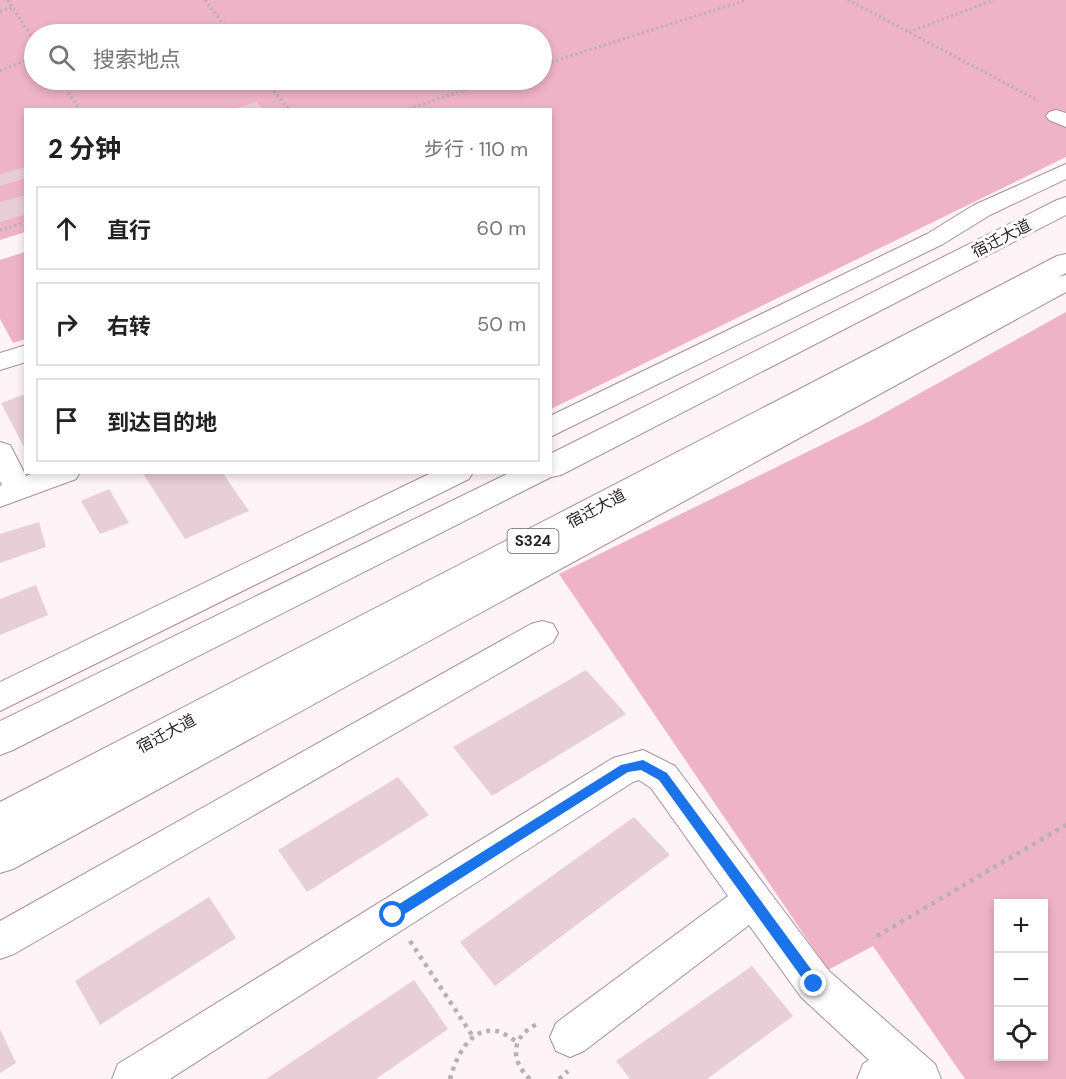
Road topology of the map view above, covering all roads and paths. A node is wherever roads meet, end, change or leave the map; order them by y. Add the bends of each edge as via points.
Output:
1 (8, 0) edge
2 (205, 0) edge
3 (746, 0) edge
4 (848, 0) edge
5 (994, 0) edge
6 (13, 8) junction
7 (0, 11) edge
8 (223, 24) edge
9 (24, 25) edge
10 (909, 32) junction
11 (24, 61) edge
12 (552, 62) edge
13 (0, 71) edge
14 (67, 90) edge
15 (273, 90) edge
16 (466, 90) edge
17 (79, 108) edge
18 (288, 108) edge
19 (410, 108) edge
20 (1057, 115) edge
21 (1066, 171) edge
22 (1066, 205) edge
23 (24, 223) edge
24 (0, 230) edge
25 (1066, 262) edge
26 (1066, 282) edge
27 (24, 354) edge
28 (0, 362) edge
29 (552, 427) edge
30 (0, 452) edge
31 (552, 466) edge
32 (61, 474) edge
33 (455, 474) edge
34 (535, 474) edge
35 (9, 494) edge
36 (542, 633) dead end
37 (0, 697) edge
38 (0, 739) edge
39 (0, 822) edge
40 (1066, 825) edge
41 (0, 857) edge
42 (753, 900) junction
43 (393, 915) junction
44 (877, 936) dead end
45 (0, 941) edge
46 (558, 1030) joint
47 (474, 1038) junction
48 (517, 1042) junction
49 (900, 1074) edge
50 (133, 1079) edge
51 (450, 1079) edge
52 (530, 1079) edge

1 - 6 path
2 - 8 path
3 - 12 path
4 - 10 path
5 - 10 path
6 - 7 path
6 - 9 path
10 - 20 path
11 - 13 path
14 - 17 path
15 - 18 path
16 - 19 path
21 - 29 lane via 982,210 935,240
22 - 31 main road, 宿迁大道
23 - 24 path
25 - 39 main road, 宿迁大道 / S324
26 - 41 lane
27 - 28 lane
30 - 35 lane
32 - 35 lane
33 - 37 lane
34 - 38 main road
36 - 45 lane
40 - 44 path
42 - 43 lane via 663,777 643,765 626,768
42 - 46 lane
42 - 49 lane via 814,984
43 - 47 path
43 - 50 lane
46 - 48 path via 529,1027
47 - 48 path via 483,1031 498,1032
47 - 51 path via 462,1047
48 - 52 path via 516,1061

